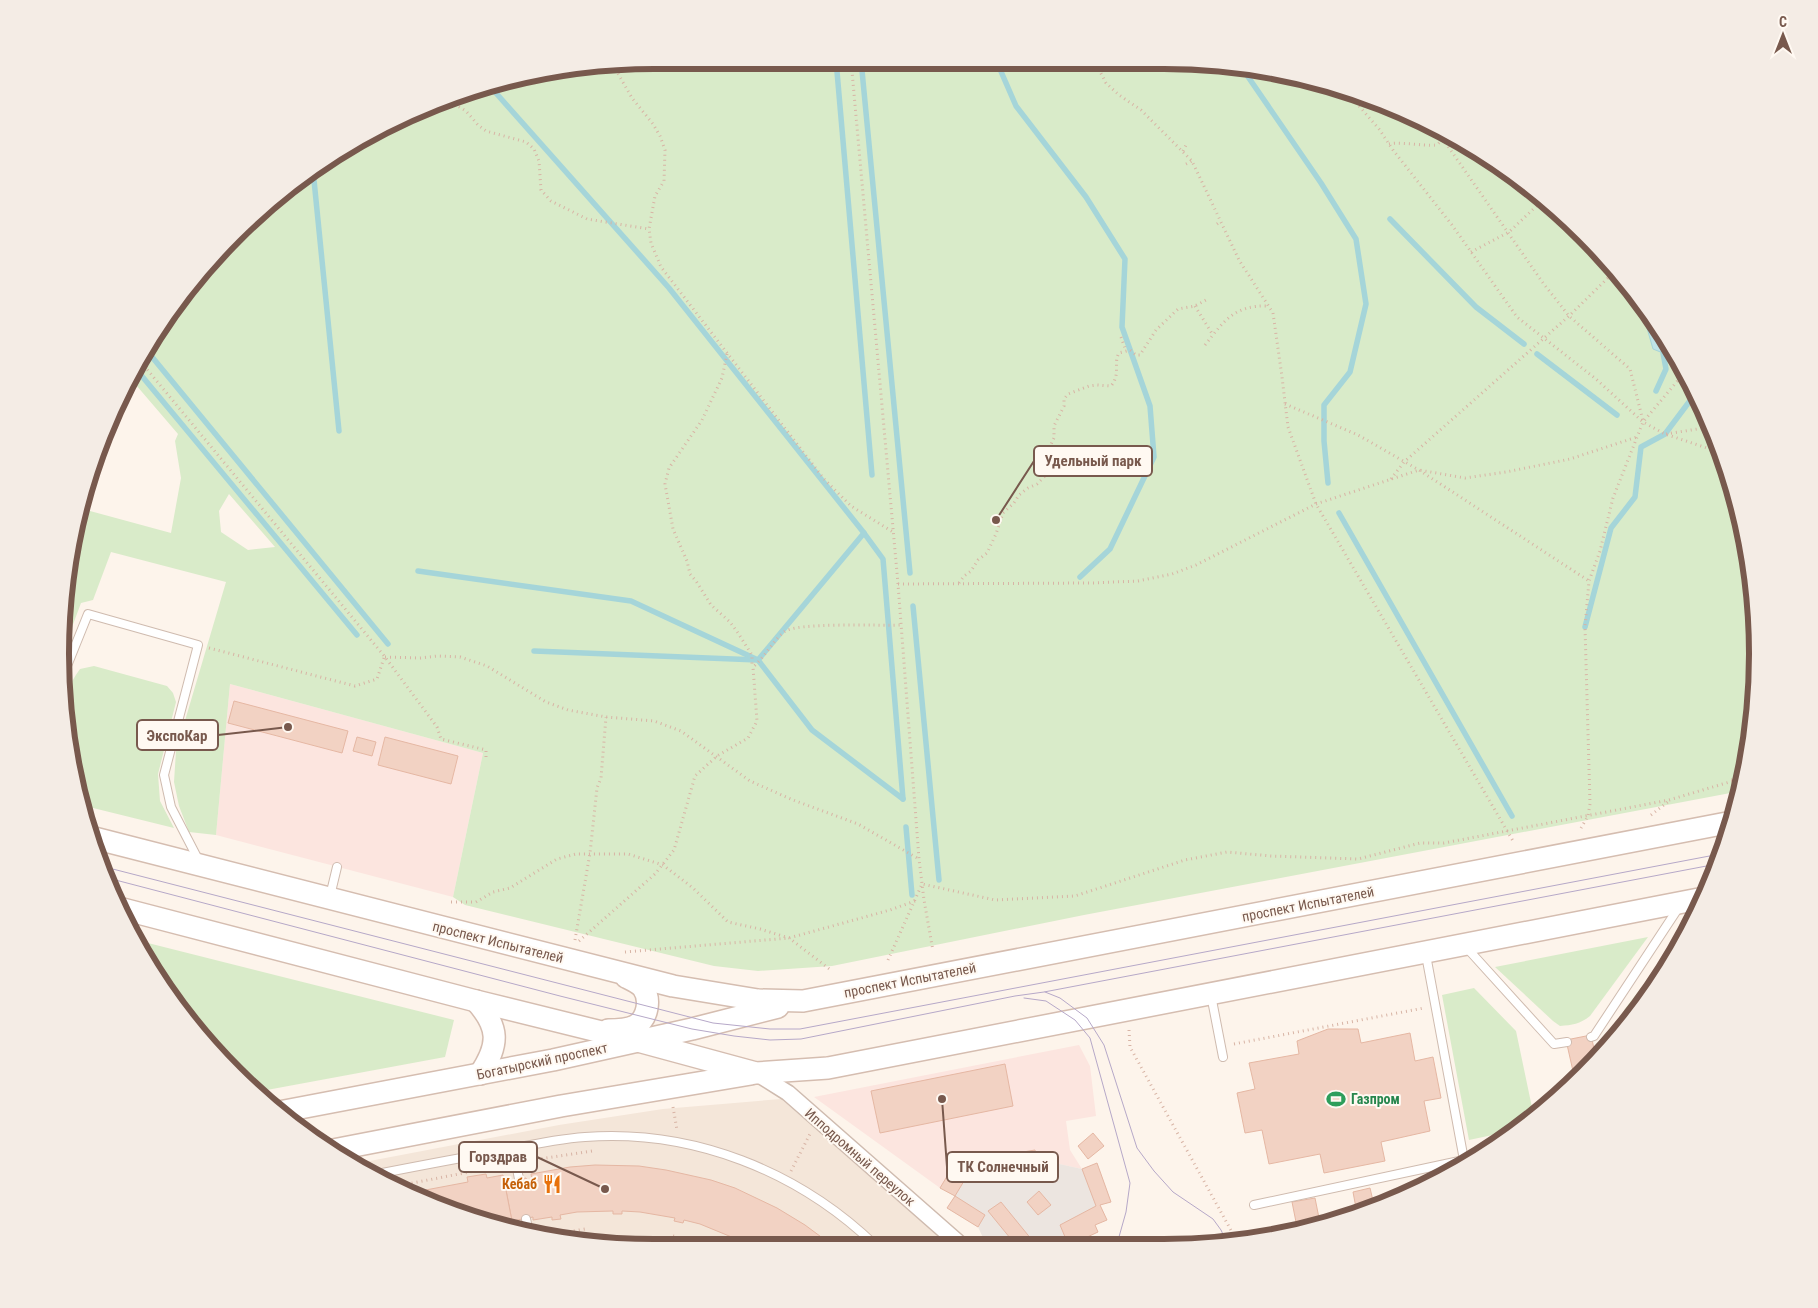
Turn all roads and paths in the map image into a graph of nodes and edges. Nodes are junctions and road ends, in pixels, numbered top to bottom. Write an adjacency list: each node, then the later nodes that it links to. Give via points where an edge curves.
1 (852, 69): 42 (path)
2 (1098, 69): 10 (path, via 1106,84 1141,110)
3 (616, 70): 16 (path, via 632,98 653,124 664,150 664,181 655,196)
4 (1354, 101): 8 (path)
5 (455, 104): 16 (path, via 486,131 526,142 534,149 539,161 541,190 551,201 587,219)
6 (1442, 139): 8 (path, via 1438,145 1432,146 1400,142)
7 (1446, 141): 17 (path)
8 (1389, 144): 18 (path)
9 (1186, 145): 10 (path)
10 (1183, 151): 11 (path)
11 (1192, 160): 12 (path); 14 (path)
12 (1186, 164)
13 (1538, 205): 17 (path)
14 (1221, 222): 15 (path); 22 (path, via 1239,260)
15 (1216, 224)
16 (649, 229): 29 (path, via 661,266)
17 (1509, 232): 18 (path); 23 (path)
18 (1471, 252): 26 (path, via 1517,317)
19 (1610, 276): 23 (path)
20 (1206, 300): 21 (path)
21 (1195, 306): 24 (path); 28 (path, via 1178,309 1156,330 1140,356)
22 (1268, 306): 24 (path, via 1238,311); 32 (path, via 1273,313)
23 (1569, 316): 26 (path); 33 (path, via 1630,369)
24 (1213, 335): 27 (path)
25 (1122, 337): 28 (path)
26 (1544, 338): 33 (path); 38 (path)
27 (1205, 345)
28 (1126, 351): 45 (path, via 1116,358 1117,371 1111,386 1078,389 1064,399 1054,426 1044,477 1003,513 987,552)
29 (727, 353): 42 (path, via 824,479 851,506); 50 (path, via 722,378 702,420 669,468 665,484 673,529 690,574 752,654)
30 (144, 366): 48 (path)
31 (1680, 378): 33 (path)
32 (1285, 404): 38 (path, via 1358,435); 41 (path, via 1288,427)
33 (1643, 422): 35 (path); 36 (path)
34 (1704, 428): 35 (path)
35 (1665, 434): 37 (path)
36 (1637, 437): 39 (path, via 1570,459 1506,472 1465,478); 43 (path, via 1613,498)
37 (1712, 450)
38 (1404, 462): 39 (path); 40 (path)
39 (1419, 470): 40 (path); 43 (path)
40 (1391, 479): 41 (path)
41 (1316, 504): 45 (path, via 1172,574 1092,583); 62 (path)
42 (892, 532): 44 (path)
43 (1589, 581): 59 (path, via 1585,627)
44 (898, 584): 45 (path); 46 (path)
45 (958, 584)
46 (900, 625): 50 (path, via 822,625 789,629); 66 (path)
47 (198, 645): 48 (path, via 355,686 377,679); 49 (lane, via 88,614); 68 (lane, via 164,775 171,806)
48 (384, 657): 51 (path, via 460,657 487,666 546,702); 53 (path, via 437,727 441,739 486,750)
49 (69, 661)
50 (752, 667): 52 (path, via 757,721 748,738)
51 (606, 717): 52 (path, via 663,724 681,731); 65 (path)
52 (717, 756): 66 (path, via 750,781 858,824); 67 (path, via 695,776 674,850)
53 (486, 758)
54 (1736, 777): 56 (path)
55 (1735, 780): 56 (path)
56 (1732, 781): 57 (path)
57 (1669, 800): 58 (path); 59 (path)
58 (1651, 815)
59 (1588, 816): 61 (path); 62 (path)
60 (1723, 824): 88 (main road, проспект Испытателей)
61 (1581, 828)
62 (1507, 831): 64 (path); 70 (path, via 1444,843 1420,843 1358,860 1227,852 1185,860 1074,896 995,900)
63 (99, 839): 68 (main road, проспект Испытателей)
64 (1513, 841)
65 (590, 853): 67 (path, via 628,854); 74 (path, via 556,859 510,888 493,892 476,902); 78 (path)
66 (919, 859): 70 (path)
67 (663, 865): 77 (path, via 728,922); 79 (path)
68 (203, 867): 71 (main road, проспект Испытателей)
69 (337, 867): 71 (lane)
70 (922, 884): 72 (path); 82 (path)
71 (329, 900): 84 (main road, проспект Испытателей)
72 (916, 900): 77 (path); 83 (path)
73 (1695, 900): 75 (main road)
74 (451, 902)
75 (1683, 902): 80 (main road); 92 (lane)
76 (128, 910): 87 (main road)
77 (790, 938): 84 (path); 85 (path)
78 (574, 940)
79 (579, 941)
80 (1463, 944): 81 (main road); 94 (lane, via 1554,1044)
81 (1426, 951): 86 (main road); 89 (lane)
82 (933, 952)
83 (888, 960)
84 (621, 962): 88 (main road, проспект Испытателей, via 673,986 758,1000); 90 (main road, via 647,996 643,1020 622,1030)
85 (832, 971)
86 (1211, 993): 95 (lane); 97 (main road, via 828,1068)
87 (476, 1000): 90 (main road); 98 (main road, via 488,1014 495,1038 493,1050)
88 (803, 1000): 93 (main road, Богатырский проспект)
89 (1434, 1006): 95 (path); 106 (lane)
90 (598, 1030): 93 (main road)
91 (1128, 1030): 117 (path, via 1130,1047)
92 (1591, 1037)
93 (638, 1041): 97 (main road); 98 (main road, Богатырский проспект)
94 (1566, 1042)
95 (1221, 1047): 96 (lane)
96 (1223, 1058)
97 (756, 1073): 104 (main road, via 561,1106); 119 (street, Ипподромный переулок, via 788,1093)
98 (480, 1074): 100 (main road, Богатырский проспект)
99 (673, 1106): 102 (path, via 677,1132)
100 (288, 1110)
101 (812, 1130): 108 (path)
102 (675, 1142): 103 (lane, via 626,1136 586,1137); 118 (lane, via 743,1160 779,1176 834,1210)
103 (513, 1148): 109 (lane); 112 (lane)
104 (346, 1150)
105 (600, 1150): 110 (path, via 533,1160 528,1166)
106 (1463, 1157)
107 (1456, 1162): 114 (lane)
108 (790, 1171)
109 (383, 1173)
110 (528, 1173)
111 (507, 1177): 113 (path, via 503,1169 495,1167)
112 (519, 1179)
113 (406, 1184)
114 (1254, 1204)
115 (526, 1219): 116 (lane)
116 (527, 1225)
117 (1233, 1235)
118 (868, 1239)
119 (954, 1239)

